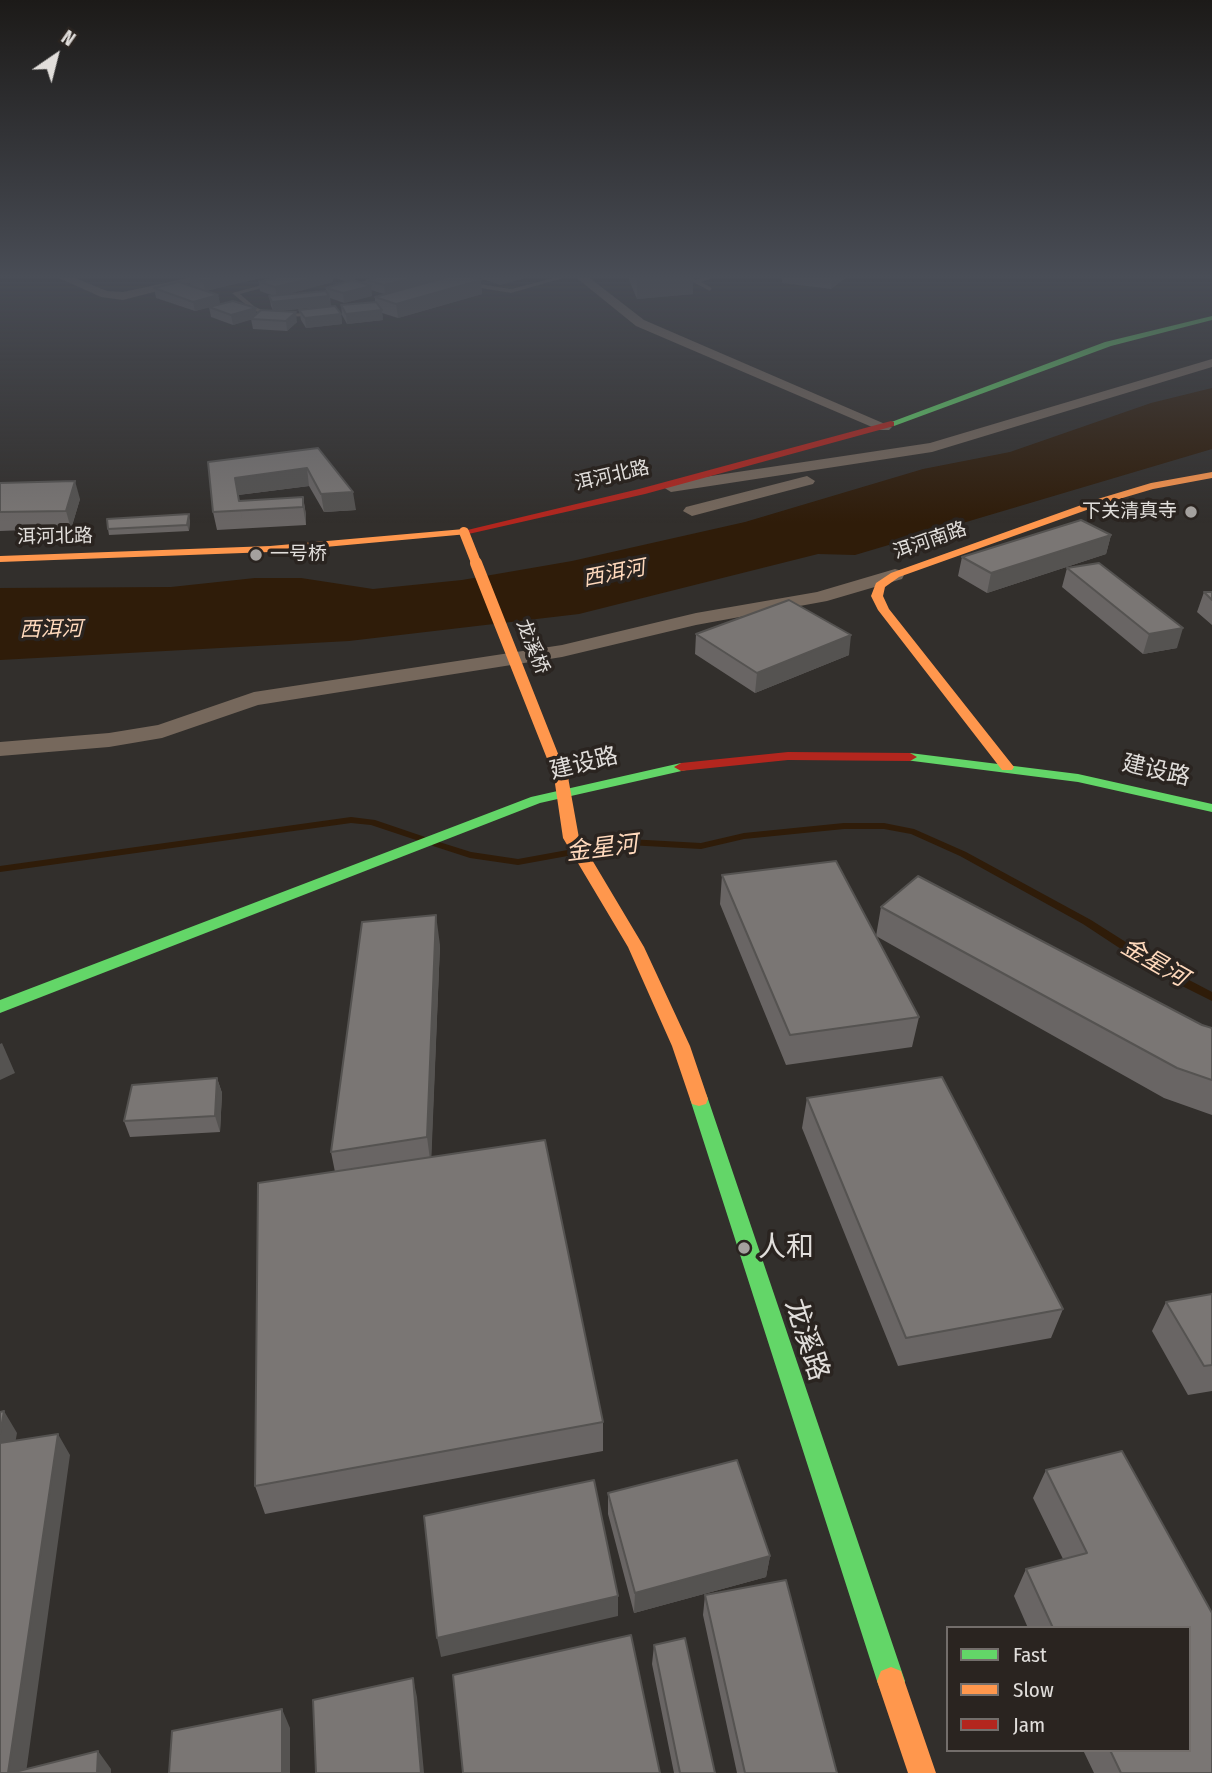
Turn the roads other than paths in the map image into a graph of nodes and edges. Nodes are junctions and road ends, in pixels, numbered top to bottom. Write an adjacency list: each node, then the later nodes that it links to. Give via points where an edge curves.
1 (722, 358): 4 (street)
2 (1071, 358): 4 (main road, 洱河北路)
3 (1212, 363): 5 (street, via 979,434)
4 (884, 427): 7 (main road, 洱河北路)
5 (891, 454): 7 (street); 8 (street, via 870,468)
6 (1212, 475): 11 (main road, 洱河南路, via 1123,494)
7 (641, 492): 9 (main road, 洱河北路)
8 (692, 511)
9 (464, 532): 10 (main road, 洱河北路, via 270,549); 15 (main road, 龙溪桥, bridge)
10 (0, 559)
11 (895, 575): 12 (street, via 820,597 696,619 562,651 254,699 162,731); 13 (main road, 洱河南路, via 879,588 879,603)
12 (0, 749)
13 (996, 752): 14 (main road, 洱河南路); 15 (main road, 建设路, via 879,743 774,744 681,754); 16 (main road, 建设路)
14 (1007, 766): 15 (main road, 建设路, via 916,757 788,756); 17 (main road, 建设路)
15 (562, 784): 18 (main road, 建设路); 19 (main road, 建设路, via 433,841); 20 (main road, 龙溪路, via 571,838 636,947 681,1046)
16 (1212, 795)
17 (1212, 808)
18 (394, 837)
19 (0, 1007)
20 (922, 1773)

